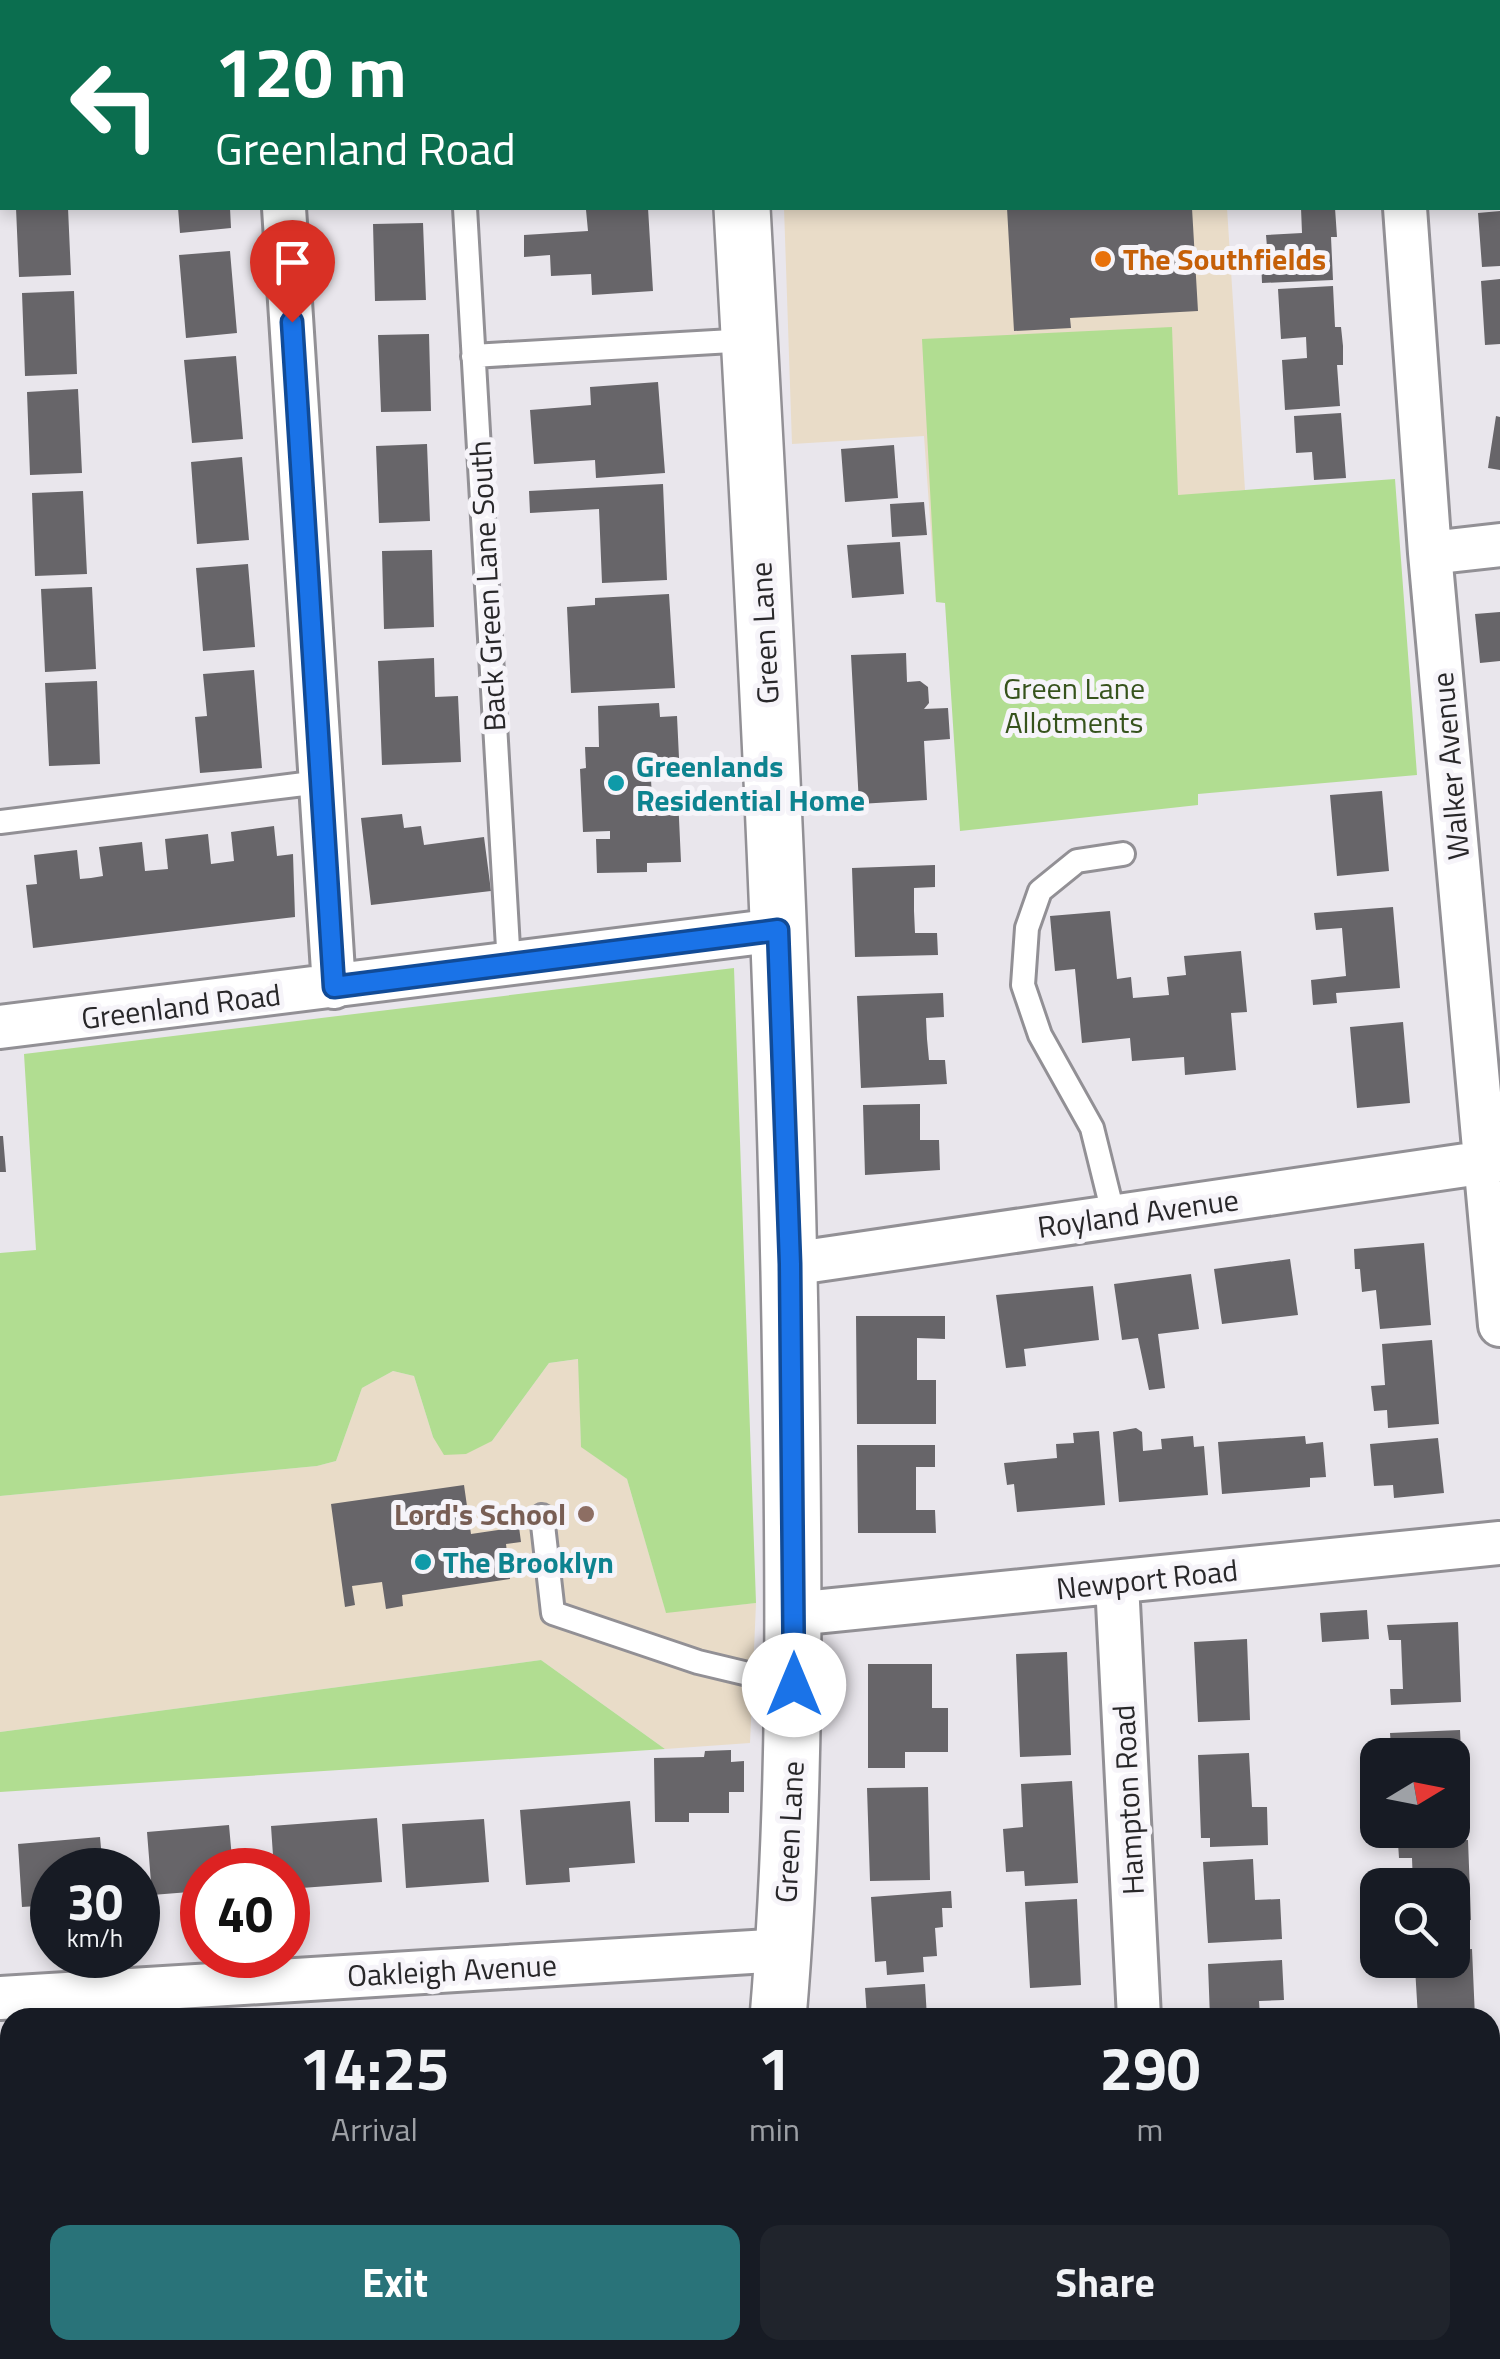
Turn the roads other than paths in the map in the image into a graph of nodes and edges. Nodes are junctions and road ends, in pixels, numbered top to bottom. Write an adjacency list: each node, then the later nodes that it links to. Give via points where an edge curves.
1 (284, 210): 9 (street)
2 (465, 210): 6 (lane, Back Green Lane South)
3 (742, 210): 5 (street, Green Lane)
4 (1404, 210): 8 (street, Walker Avenue)
5 (749, 340): 6 (lane); 12 (street, Green Lane)
6 (473, 356): 13 (lane, Back Green Lane South)
7 (1500, 545): 8 (street)
8 (1430, 553): 16 (street, Walker Avenue)
9 (320, 782): 10 (lane); 14 (street)
10 (0, 822)
11 (1123, 854): 17 (lane, via 1077,860 1040,890 1026,928 1023,985 1040,1035 1092,1128)
12 (778, 930): 13 (street, Greenland Road); 18 (street, Green Lane)
13 (508, 966): 14 (street, Greenland Road)
14 (334, 987): 15 (street, Greenland Road)
15 (0, 1027)
16 (1493, 1162): 17 (street, Royland Avenue); 19 (street, Walker Avenue)
17 (1114, 1217): 18 (street, Royland Avenue)
18 (790, 1264): 23 (street, Green Lane)
19 (1500, 1325)
20 (542, 1516): 24 (lane, via 553,1613 698,1662)
21 (1500, 1543): 22 (street, Newport Road)
22 (1117, 1583): 23 (street, Newport Road); 28 (street, Hampton Road)
23 (794, 1614): 24 (street, Green Lane)
24 (794, 1685): 25 (street, Green Lane)
25 (784, 1950): 26 (street, Oakleigh Avenue); 27 (street, Green Lane)
26 (0, 1998)
27 (779, 2008)
28 (1138, 2008)

